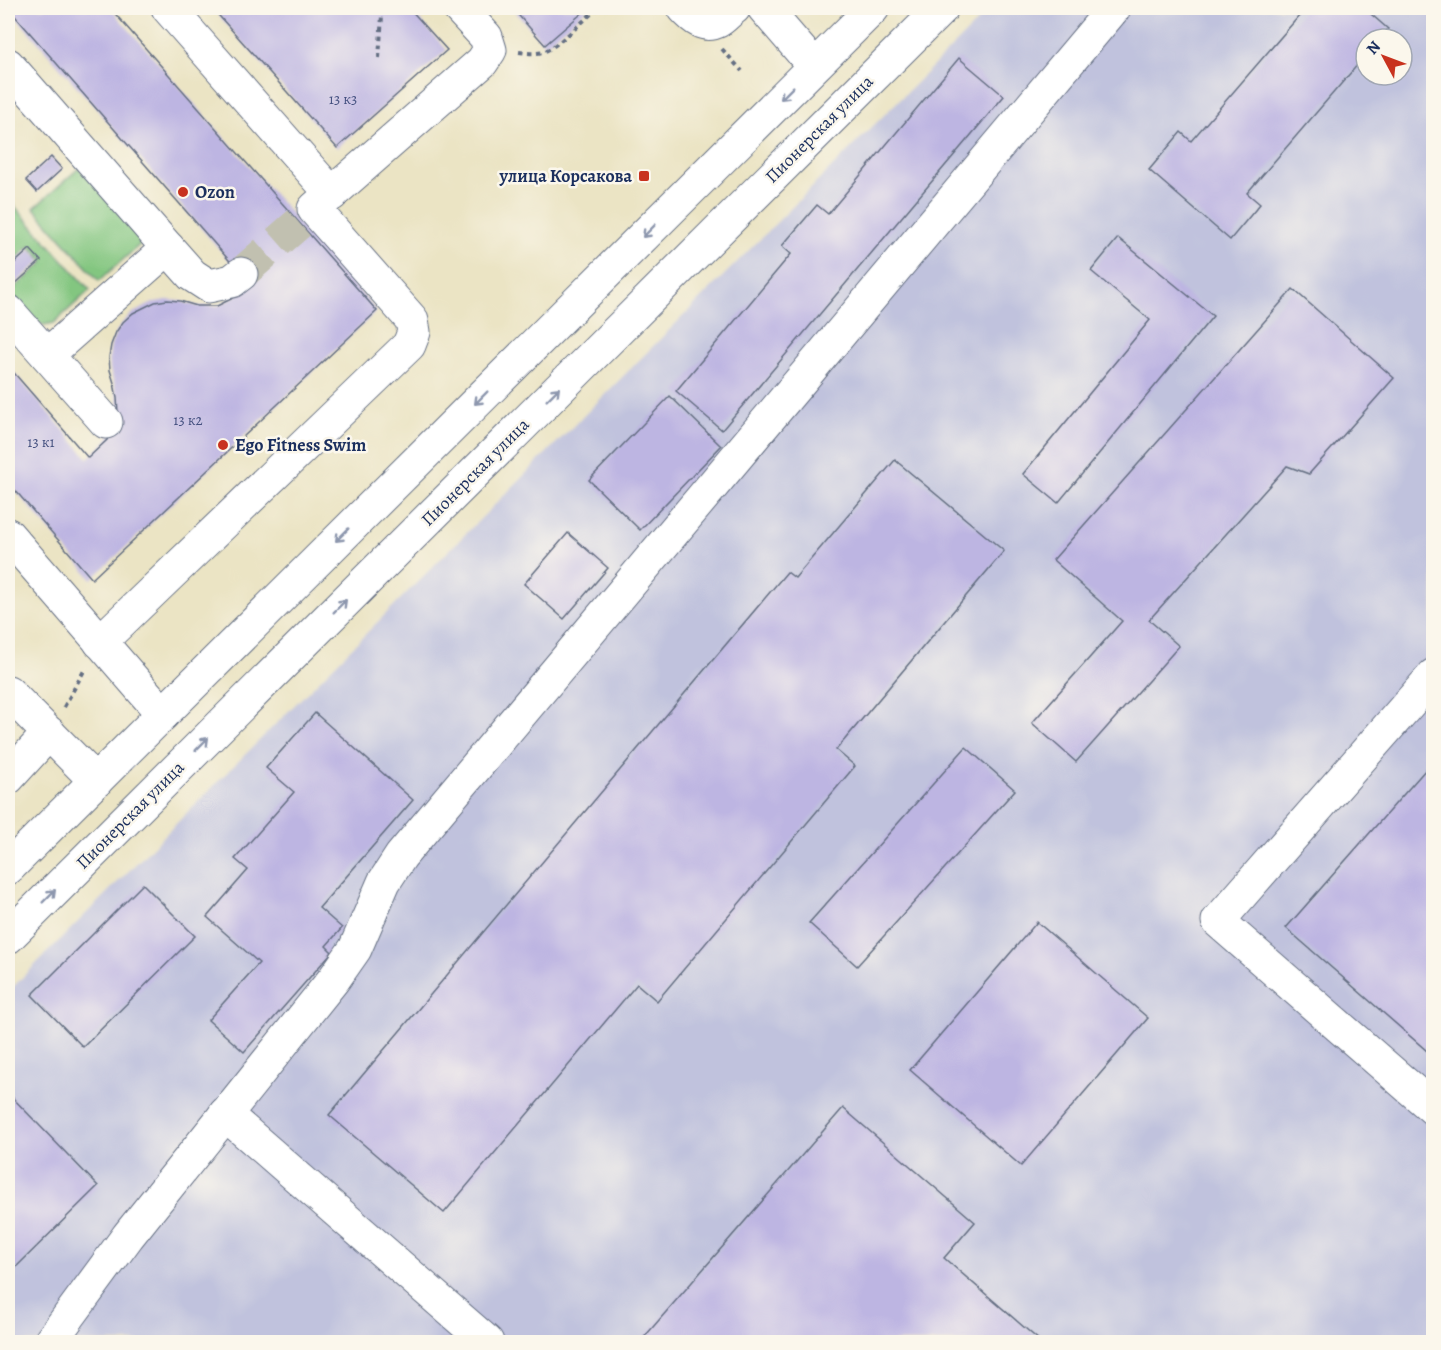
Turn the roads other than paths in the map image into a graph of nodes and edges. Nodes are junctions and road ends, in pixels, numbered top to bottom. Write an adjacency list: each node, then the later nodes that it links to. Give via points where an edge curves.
1 (168, 8): 11 (main road)
2 (459, 8): 11 (main road, via 486,37 490,50 482,62)
3 (684, 8): 4 (main road, via 705,24 718,21)
4 (734, 8)
5 (764, 8): 10 (main road)
6 (873, 8): 10 (main road)
7 (942, 8): 26 (main road, Пионерская улица, one-way to 7)
8 (1114, 8): 28 (main road, via 401,856 384,882 355,950)
9 (8, 65): 12 (main road)
10 (814, 66): 21 (main road, one-way to 21)
11 (315, 209): 18 (main road, via 412,320 414,332 409,345)
12 (168, 248): 13 (main road, via 192,275 209,286 232,281); 15 (main road)
13 (241, 274)
14 (8, 310): 15 (main road)
15 (47, 355): 16 (main road)
16 (105, 423)
17 (8, 535): 18 (main road)
18 (100, 642): 21 (main road)
19 (1434, 675): 27 (main road, via 1218,921)
20 (8, 692): 22 (main road)
21 (163, 714): 24 (main road)
22 (49, 733): 23 (main road); 24 (main road)
23 (8, 778)
24 (96, 781): 25 (main road)
25 (8, 868)
26 (8, 937)
27 (1434, 1109)
28 (225, 1114): 29 (main road); 30 (main road)
29 (50, 1342)
30 (488, 1342)

